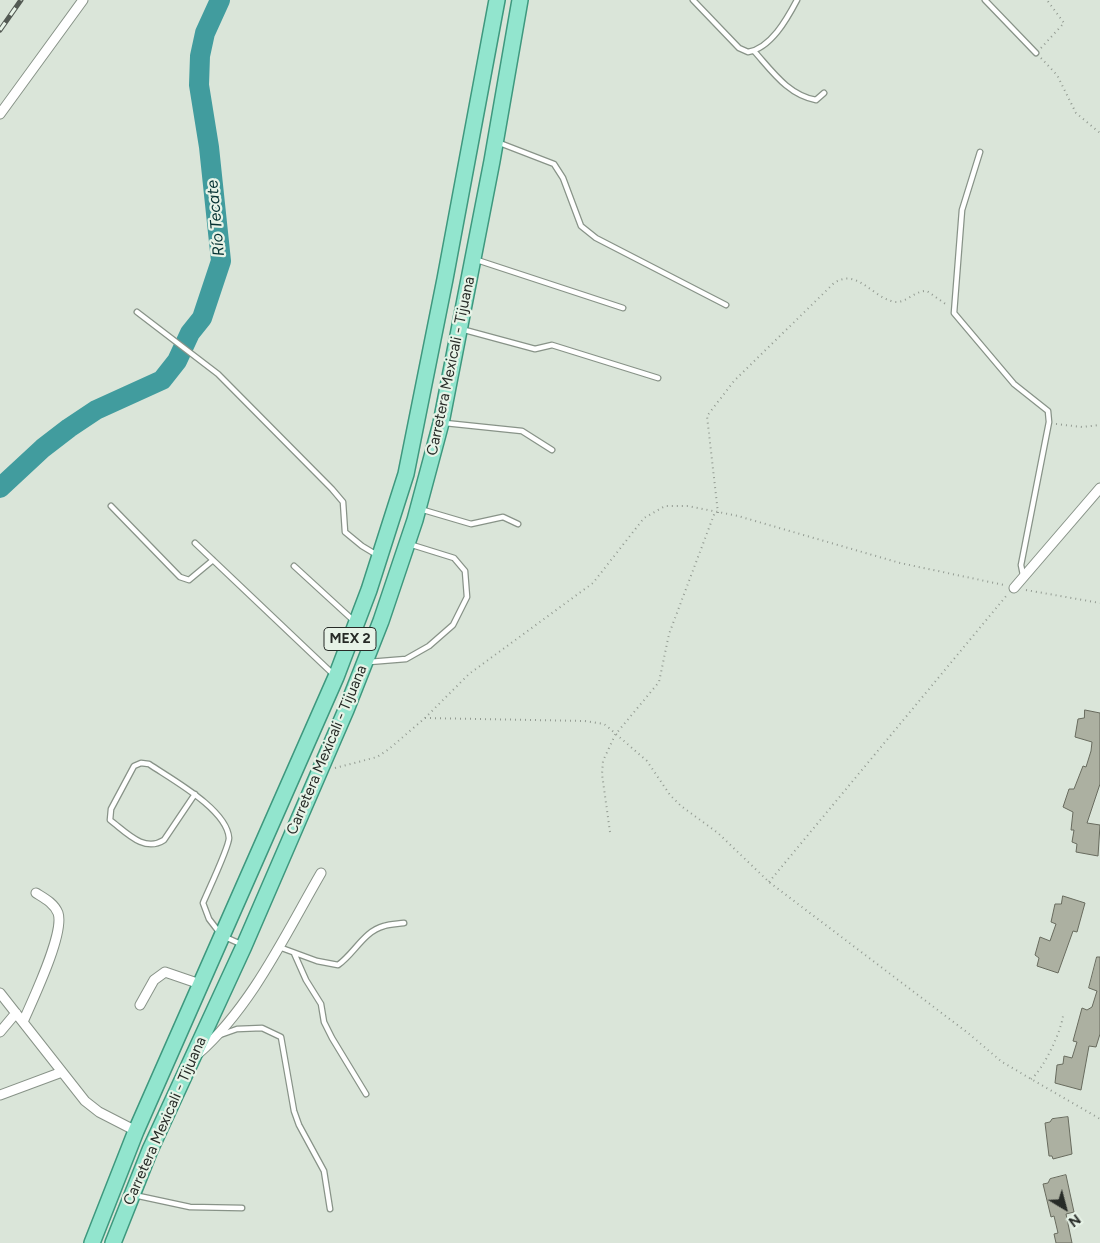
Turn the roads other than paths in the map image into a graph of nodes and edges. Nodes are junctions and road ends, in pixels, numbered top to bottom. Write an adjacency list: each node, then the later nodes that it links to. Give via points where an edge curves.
1 (83, 0): 10 (street)
2 (497, 0): 13 (main road, Carretera Mexicali - Tijuana / MEX 2)
3 (520, 0): 11 (main road, Carretera Mexicali - Tijuana / MEX 2)
4 (693, 0): 7 (lane, via 739,48)
5 (797, 0): 7 (lane, via 772,37)
6 (985, 0): 8 (lane)
7 (754, 51): 9 (lane, via 790,90 802,98 816,100)
8 (1036, 53)
9 (824, 94)
10 (0, 114)
11 (496, 142): 14 (main road, Carretera Mexicali - Tijuana / MEX 2); 16 (lane, via 554,164 563,178 581,226 596,238)
12 (980, 152): 32 (lane, via 962,210 954,313 1014,384 1048,411 1049,422 1021,565)
13 (468, 154): 14 (main road, via 483,148); 29 (main road, Carretera Mexicali - Tijuana / MEX 2, via 406,474)
14 (492, 161): 15 (main road, Carretera Mexicali - Tijuana / MEX 2)
15 (473, 259): 17 (lane); 19 (main road, Carretera Mexicali - Tijuana / MEX 2)
16 (726, 306)
17 (623, 308)
18 (137, 312): 29 (lane, via 218,374 342,502 345,532)
19 (460, 328): 20 (lane, via 535,349 552,345); 21 (main road, Carretera Mexicali - Tijuana / MEX 2)
20 (658, 378)
21 (441, 423): 22 (lane, via 522,431); 25 (main road, Carretera Mexicali - Tijuana / MEX 2)
22 (552, 450)
23 (1100, 488): 32 (street)
24 (111, 506): 30 (lane, via 180,577 189,580)
25 (419, 509): 26 (lane, via 471,524 503,517); 28 (main road, Carretera Mexicali - Tijuana / MEX 2)
26 (518, 524)
27 (195, 543): 30 (lane)
28 (407, 543): 35 (main road, Carretera Mexicali - Tijuana / MEX 2); 35 (lane, via 454,558 465,571 467,598 453,625 429,646 406,658)
29 (380, 556): 34 (main road, Carretera Mexicali - Tijuana / MEX 2)
30 (212, 560): 36 (lane)
31 (294, 566): 34 (lane)
32 (1023, 576): 33 (street)
33 (1014, 588)
34 (356, 623): 36 (main road, Carretera Mexicali - Tijuana / MEX 2)
35 (365, 662): 42 (main road, Carretera Mexicali - Tijuana / MEX 2)
36 (336, 677): 41 (main road, Carretera Mexicali - Tijuana / MEX 2)
37 (195, 794): 37 (lane, via 149,764 141,763 134,766 111,809 110,820 143,844 157,845 164,840); 41 (lane, via 224,825 229,839 203,903 209,919)
38 (321, 873): 43 (street)
39 (36, 893): 49 (street, via 49,901 58,914 59,928)
40 (404, 923): 44 (lane, via 382,926 364,938 338,965)
41 (221, 935): 42 (lane); 45 (main road, Carretera Mexicali - Tijuana / MEX 2)
42 (244, 946): 52 (main road, Carretera Mexicali - Tijuana / MEX 2)
43 (278, 947): 44 (lane); 51 (street)
44 (294, 953): 54 (lane, via 321,1004 324,1022 332,1038)
45 (200, 984): 47 (street, via 165,972 154,980); 56 (main road, Carretera Mexicali - Tijuana / MEX 2)
46 (0, 993): 48 (street)
47 (140, 1005)
48 (16, 1013): 49 (street); 50 (street)
49 (23, 1022): 53 (street)
50 (0, 1032)
51 (218, 1036): 52 (street); 59 (lane, via 237,1029 262,1028 281,1037 294,1111 324,1171)
52 (192, 1059): 57 (main road, Carretera Mexicali - Tijuana / MEX 2)
53 (62, 1072): 55 (street); 56 (street, via 99,1112)
54 (366, 1094)
55 (0, 1095)
56 (136, 1131): 60 (main road, Carretera Mexicali - Tijuana / MEX 2)
57 (132, 1195): 58 (lane, via 190,1207); 61 (main road, Carretera Mexicali - Tijuana / MEX 2)
58 (242, 1208)
59 (330, 1209)
60 (92, 1243)
61 (113, 1243)

